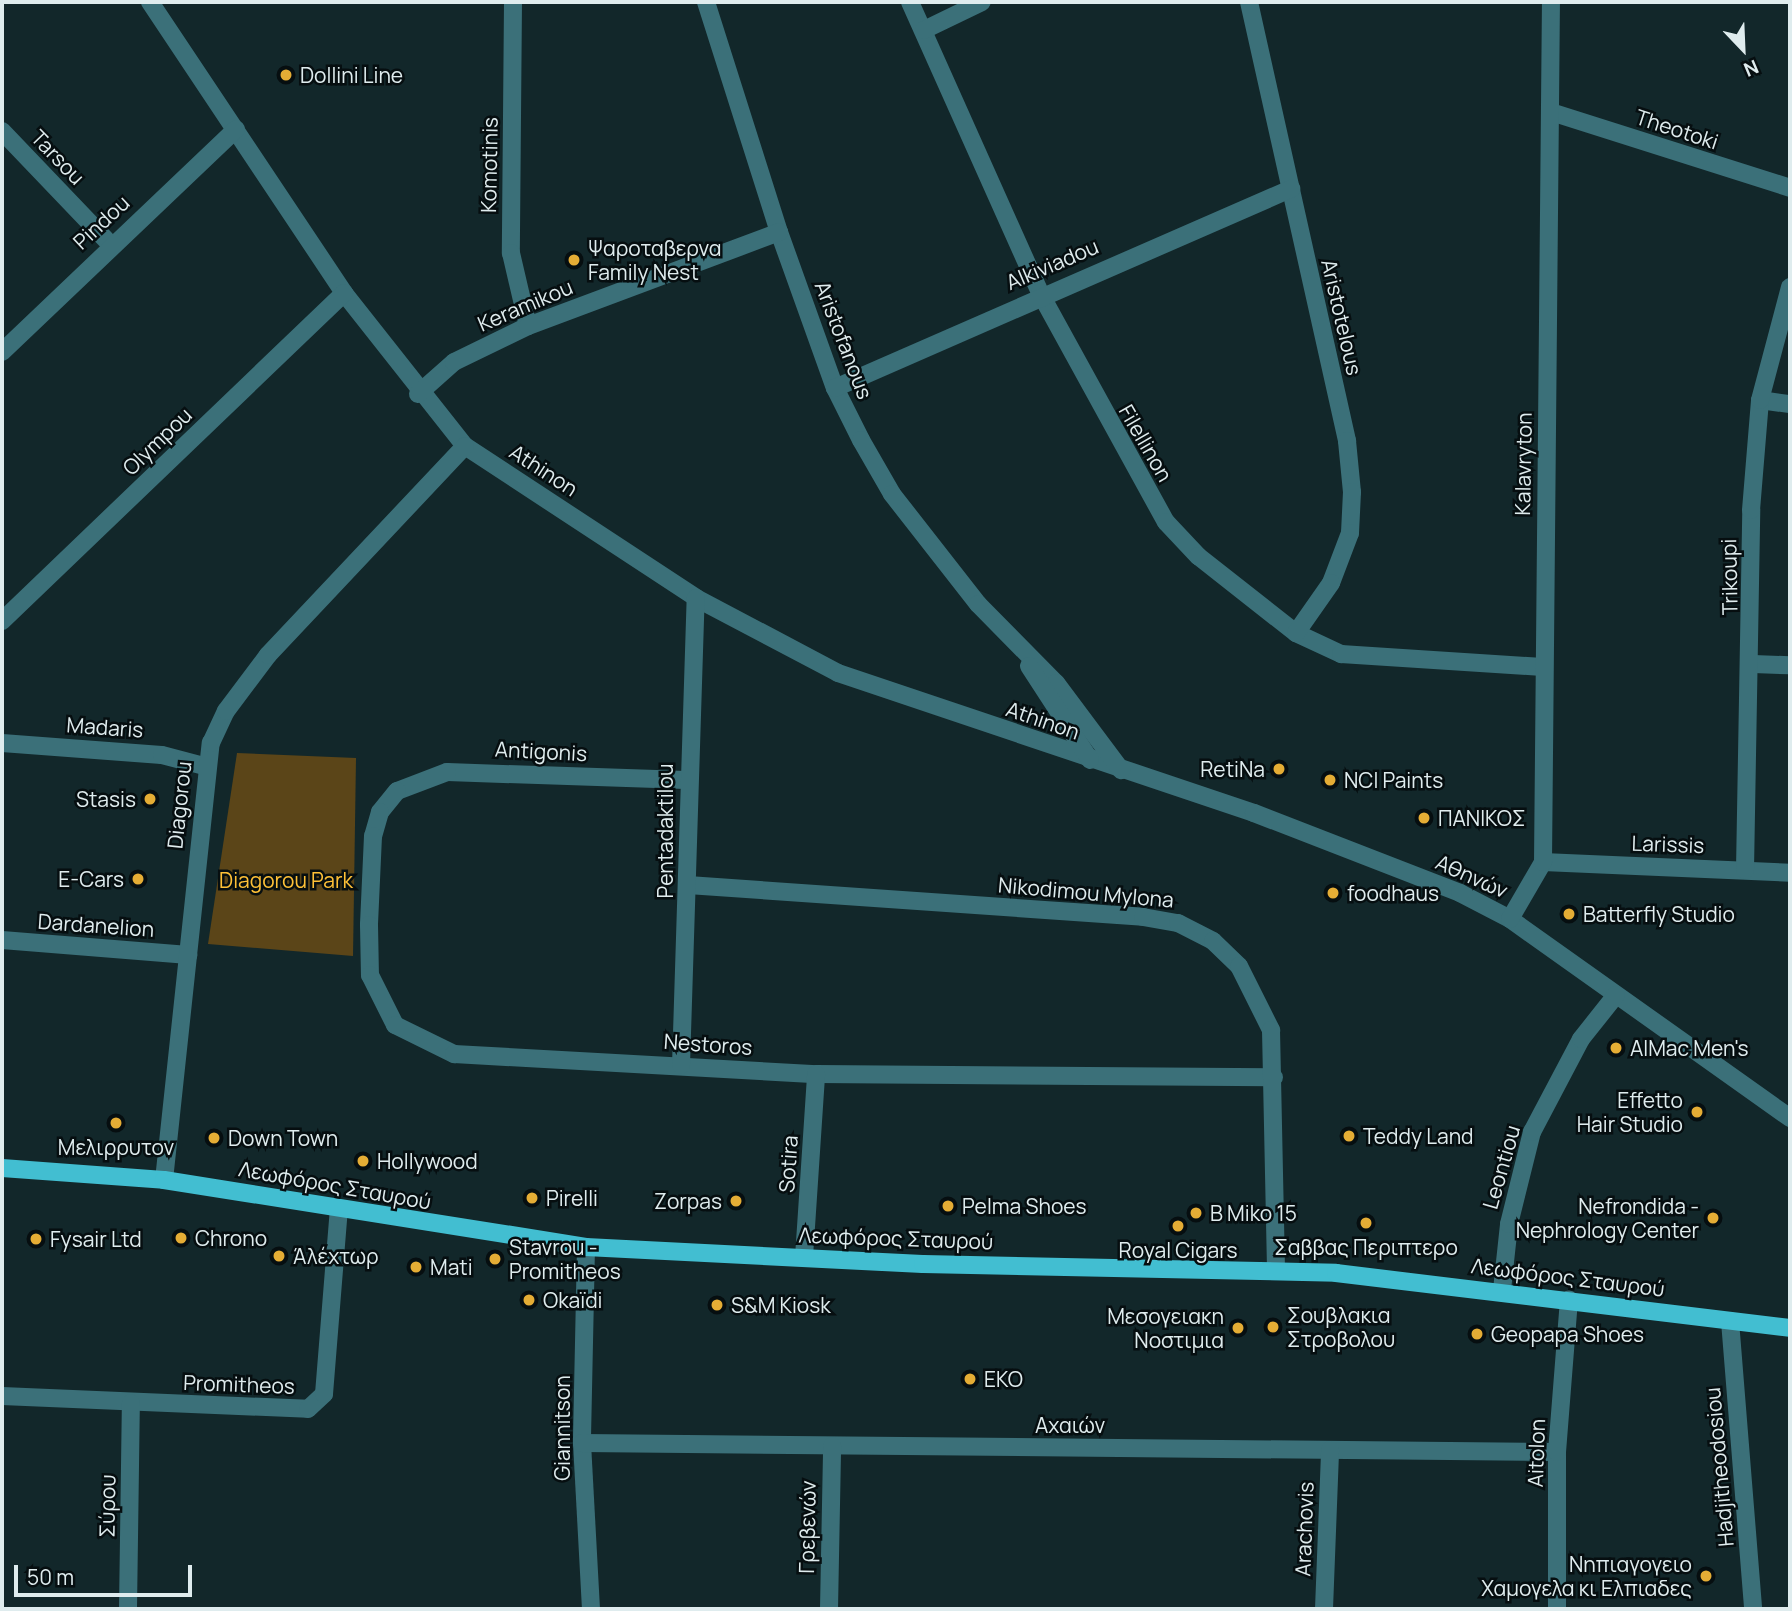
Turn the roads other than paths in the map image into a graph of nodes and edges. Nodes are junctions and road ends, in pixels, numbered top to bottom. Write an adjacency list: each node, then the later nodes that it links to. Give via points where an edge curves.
1 (149, 2): 10 (street, Athinon)
2 (513, 2): 19 (street, Komotinis, via 511,253)
3 (706, 2): 14 (street, Aristofanous)
4 (911, 2): 8 (street, Filellinon)
5 (982, 2): 8 (street)
6 (1249, 2): 13 (street, Aristotelous)
7 (1551, 2): 9 (street, Kalavryton)
8 (924, 30): 18 (street, Filellinon)
9 (1551, 112): 12 (street, Theotoki); 32 (street, Kalavryton)
10 (236, 129): 15 (street, Pindou); 17 (street, Athinon)
11 (2, 131): 15 (street, Tarsou)
12 (1790, 188)
13 (1291, 189): 18 (street, Alkiviadou); 28 (street, Aristotelous, via 1352,492 1350,533 1331,583)
14 (779, 232): 19 (street, Keramikou); 21 (street, Aristofanous)
15 (110, 244): 20 (street, Pindou)
16 (1790, 287): 23 (street, Trikoupi)
17 (344, 293): 22 (street, Athinon); 27 (street, Olympou)
18 (1040, 293): 21 (street, Alkiviadou); 28 (street, Filellinon, via 1166,522 1233,586)
19 (528, 326): 22 (street, Keramikou, via 454,362)
20 (2, 352)
21 (835, 388): 29 (street, Aristofanous, via 892,494)
22 (418, 394): 25 (street, Athinon)
23 (1760, 400): 24 (street); 30 (street, Trikoupi, via 1751,510)
24 (1790, 404)
25 (465, 446): 26 (street, Athinon); 35 (street, Diagorou, via 250,676 226,711)
26 (696, 598): 34 (street, Athinon, via 838,673); 37 (street, Pentadaktilou)
27 (2, 621)
28 (1296, 632): 32 (street, Filellinon, via 1341,654)
29 (1021, 653): 34 (street, Aristofanous); 36 (street, Aristofanous, via 1080,711)
30 (1753, 664): 31 (street); 40 (street, Trikoupi)
31 (1790, 665)
32 (1543, 667): 39 (street, Kalavryton)
33 (2, 743): 35 (street, Madaris, via 148,753)
34 (1090, 760): 36 (street, Αθηνών)
35 (204, 766): 45 (street, Diagorou)
36 (1121, 770): 43 (street, Αθηνών, via 1254,813)
37 (687, 780): 38 (street, Antigonis, via 447,772); 42 (street, Pentadaktilou)
38 (397, 791): 47 (street, Nestoros, via 380,811 373,836 369,925 370,975 394,1025 454,1054)
39 (1543, 862): 40 (street, Larissis); 43 (street)
40 (1745, 870): 41 (street, Larissis)
41 (1790, 873)
42 (688, 885): 47 (street, Pentadaktilou); 49 (street, Nikodimou Mylona, via 1178,923 1213,940 1240,965 1271,1030)
43 (1510, 919): 46 (street, Αθηνών)
44 (2, 940): 45 (street, Dardanelion)
45 (188, 955): 52 (street, Diagorou)
46 (1616, 996): 50 (street, Αθηνών); 57 (street, Leontiou, via 1581,1040 1532,1132 1509,1224)
47 (681, 1065): 48 (street, Nestoros)
48 (816, 1074): 49 (street, Nestoros); 55 (street, Sotira)
49 (1274, 1077): 56 (street, Nikodimou Mylona)
50 (1790, 1118)
51 (2, 1168): 52 (main road, Λεωφόρος Σταυρού)
52 (164, 1180): 53 (main road, Λεωφόρος Σταυρού)
53 (339, 1209): 54 (main road, Λεωφόρος Σταυρού); 62 (street, Promitheos, via 324,1394 316,1402 308,1409)
54 (586, 1247): 55 (main road, Λεωφόρος Σταυρού); 63 (street, Giannitson)
55 (804, 1257): 56 (main road, Λεωφόρος Σταυρού)
56 (1276, 1269): 57 (main road, Λεωφόρος Σταυρού)
57 (1502, 1290): 58 (main road, Λεωφόρος Σταυρού)
58 (1569, 1299): 59 (main road, Λεωφόρος Σταυρού); 66 (street, Aitolon)
59 (1730, 1321): 60 (main road, Λεωφόρος Σταυρού); 72 (street, Hadjitheodosiou)
60 (1790, 1328)
61 (2, 1396): 62 (street, Promitheos)
62 (131, 1403): 67 (street, Σύρου)
63 (582, 1443): 64 (street, Αχαιών); 68 (street, Giannitson)
64 (831, 1446): 65 (street, Αχαιών); 69 (street, Γρεβενών)
65 (1330, 1450): 66 (street, Αχαιών); 70 (street, Arachovis)
66 (1557, 1452): 71 (street, Aitolon)
67 (128, 1609)
68 (591, 1609)
69 (829, 1609)
70 (1324, 1609)
71 (1557, 1609)
72 (1753, 1609)

